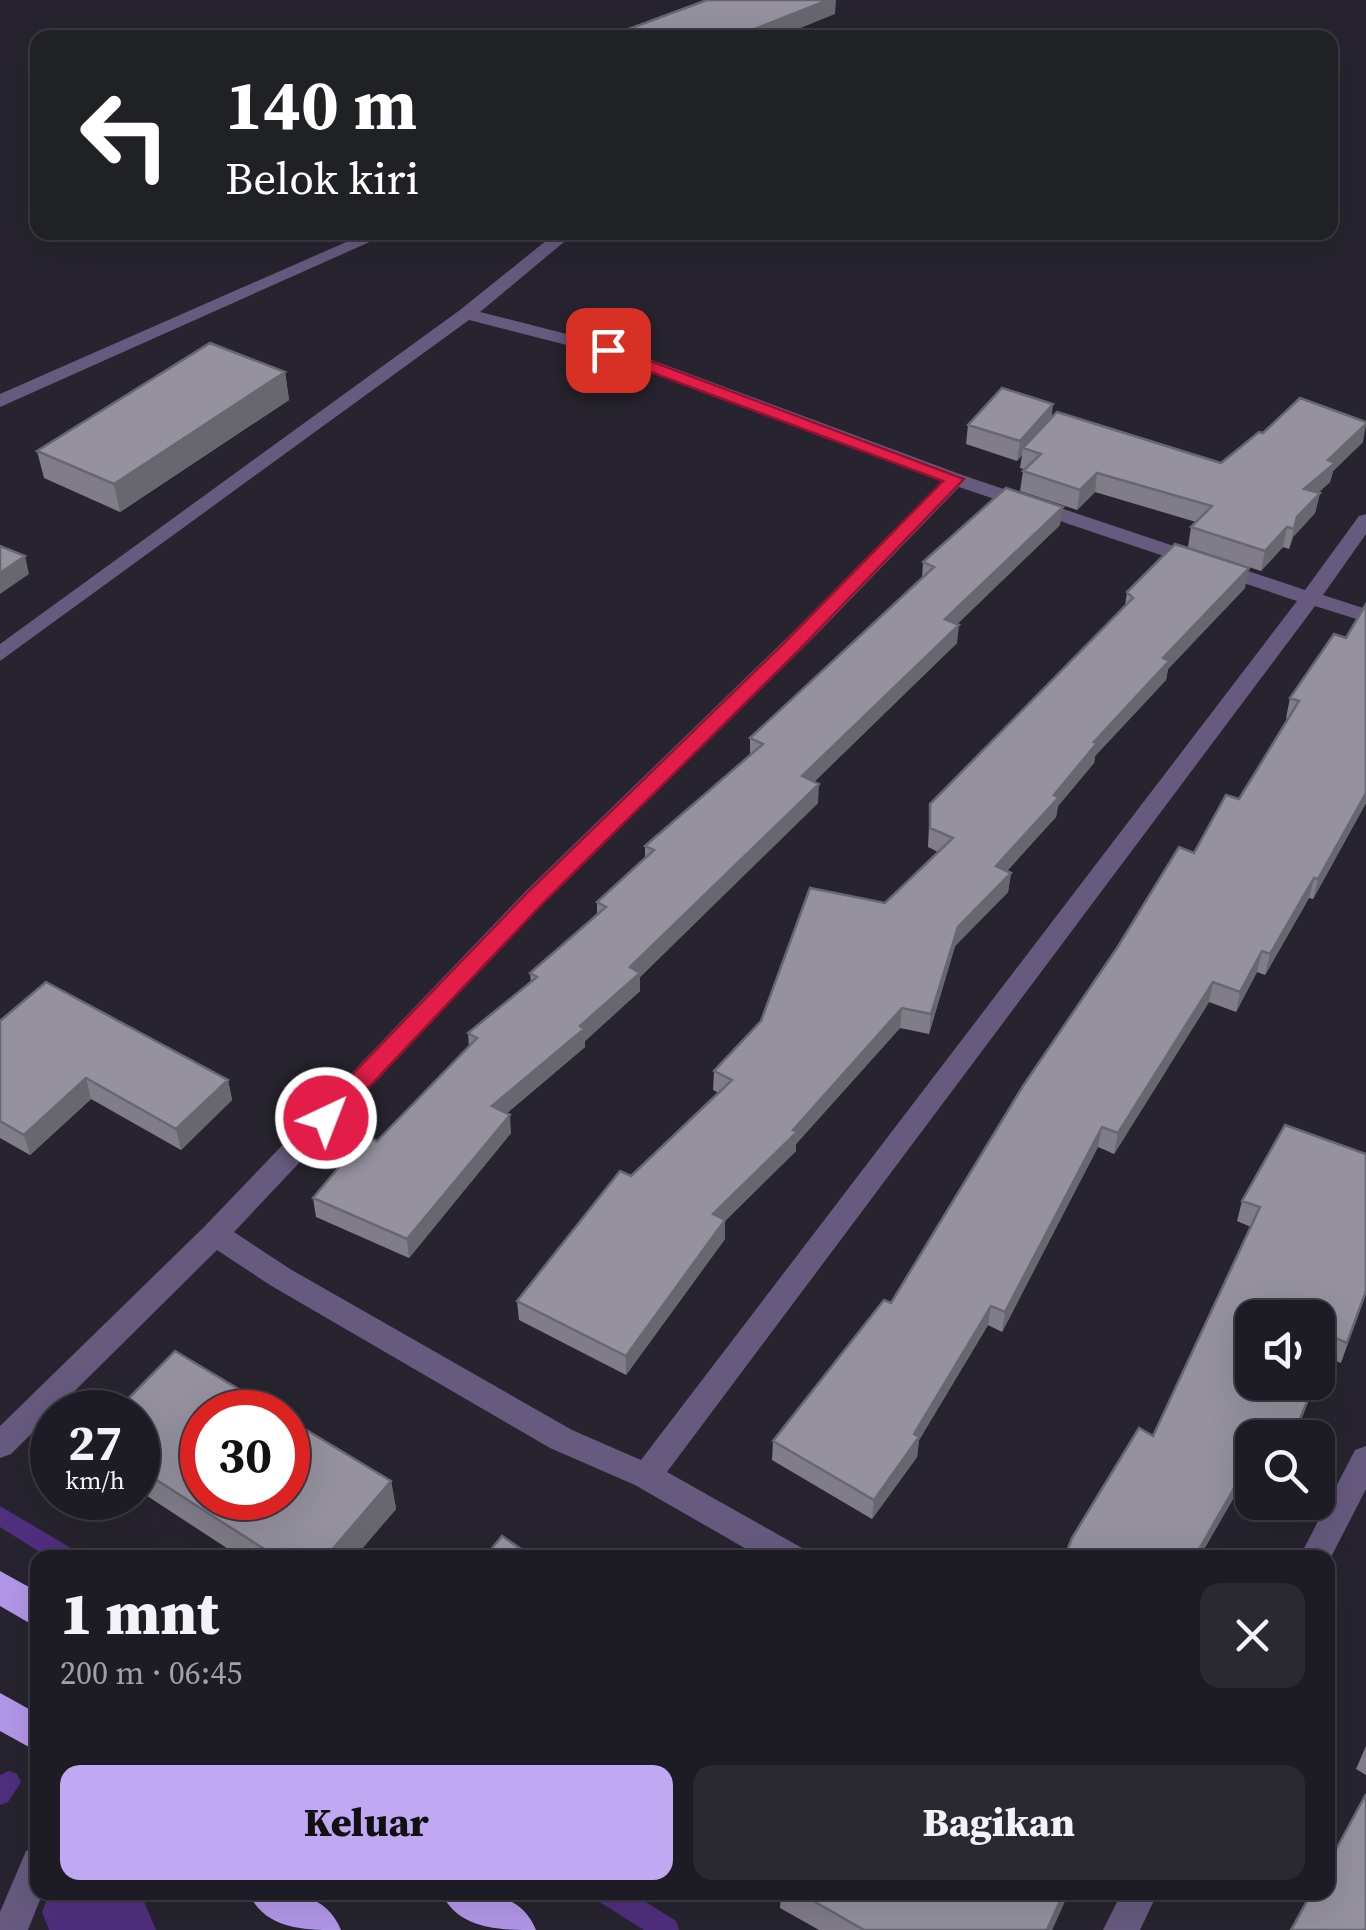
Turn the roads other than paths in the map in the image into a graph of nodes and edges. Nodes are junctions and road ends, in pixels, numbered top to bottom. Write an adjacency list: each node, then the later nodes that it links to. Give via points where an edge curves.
1 (366, 240): 4 (street)
2 (558, 240): 3 (street)
3 (466, 314): 5 (street, via 608,350); 9 (street)
4 (0, 401)
5 (955, 479): 7 (street); 10 (street, via 536,896)
6 (1366, 520): 7 (street)
7 (1310, 598): 8 (street); 13 (street)
8 (1366, 616)
9 (0, 654)
10 (215, 1234): 11 (street); 13 (street, via 561,1439)
11 (0, 1444)
12 (1366, 1460): 15 (street)
13 (646, 1476): 14 (street)
14 (777, 1550)
15 (1318, 1550)
16 (0, 1587): 17 (highway)
17 (30, 1607)
18 (0, 1710): 19 (highway)
19 (30, 1731)
20 (30, 1882): 24 (street)
21 (279, 1900): 25 (highway)
22 (472, 1900): 26 (highway)
23 (1137, 1900): 27 (street)
24 (10, 1930)
25 (322, 1930)
26 (517, 1930)
27 (1120, 1930)

